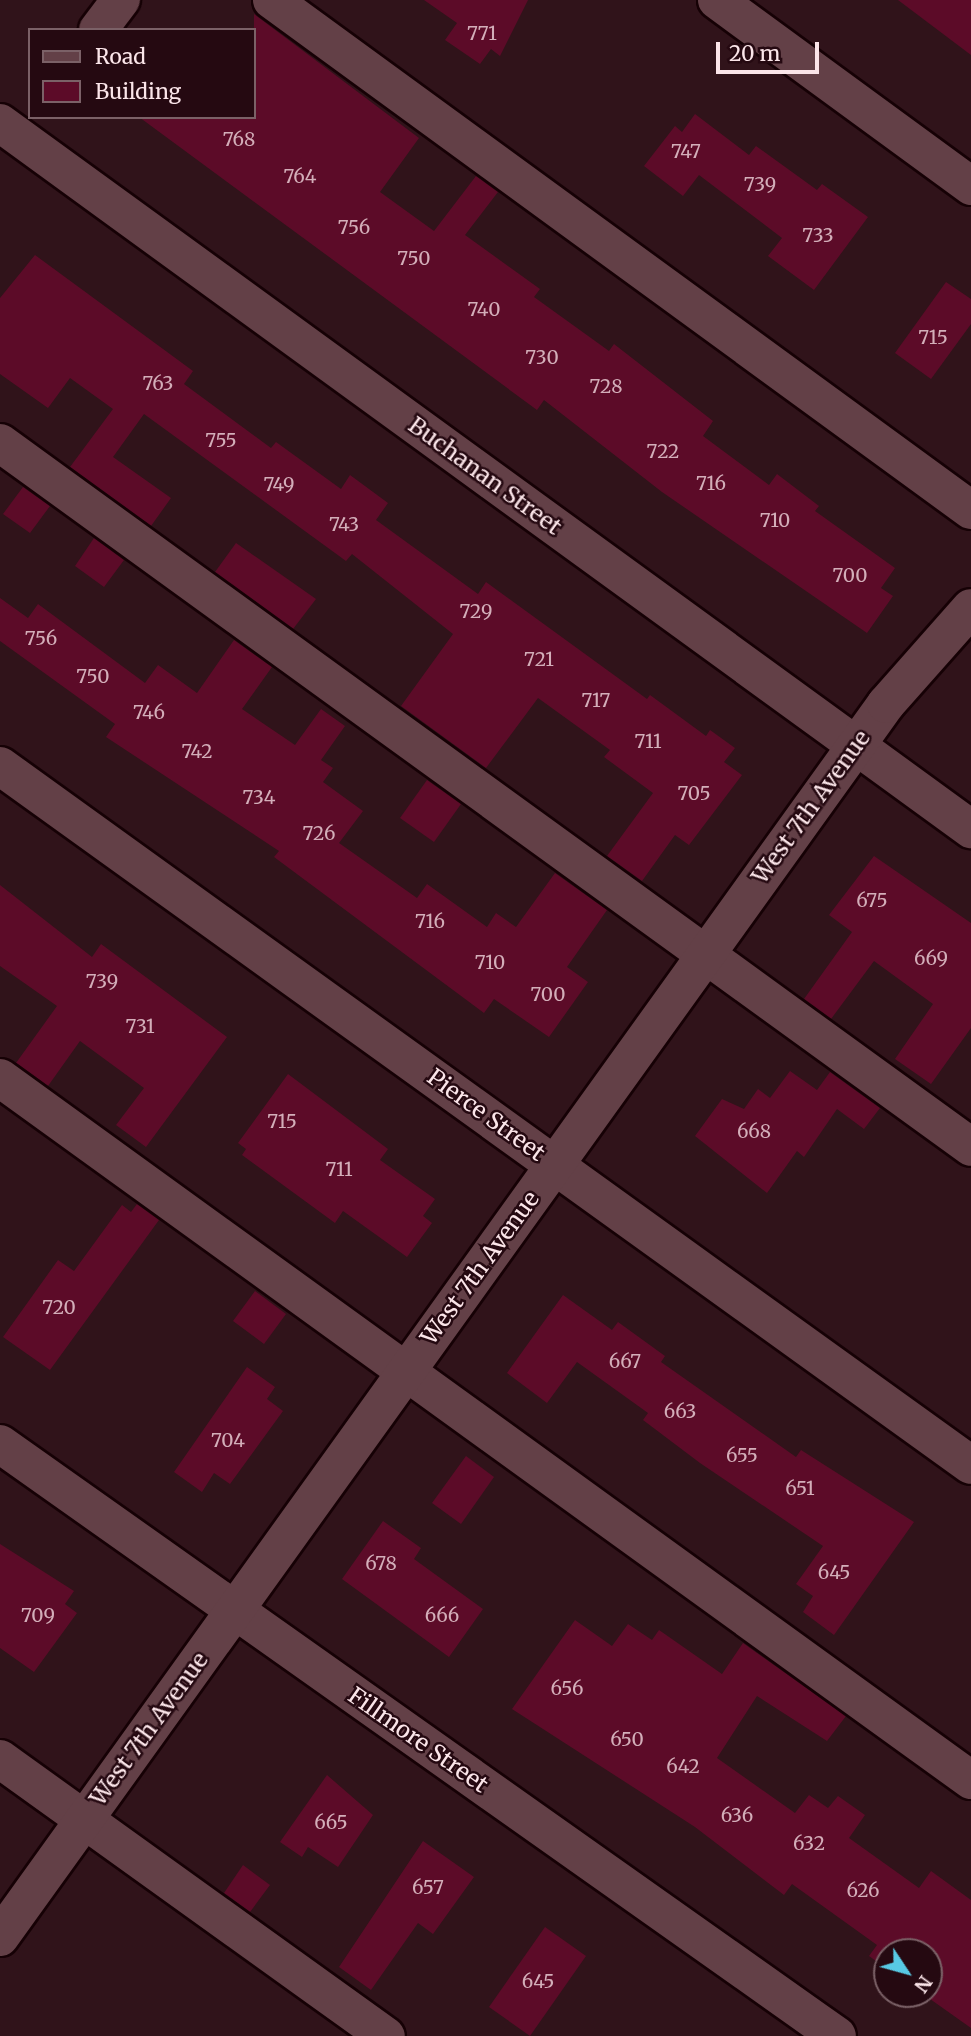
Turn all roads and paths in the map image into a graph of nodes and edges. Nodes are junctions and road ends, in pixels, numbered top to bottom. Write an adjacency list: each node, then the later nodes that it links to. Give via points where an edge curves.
1 (121, 0): 4 (street)
2 (272, 0): 8 (street)
3 (717, 0): 6 (street)
4 (100, 28)
5 (12, 133): 10 (street, Buchanan Street)
6 (971, 186)
7 (0, 443): 13 (street)
8 (971, 510)
9 (971, 608): 10 (street, West 7th Avenue, via 924,656)
10 (856, 746): 12 (street, Buchanan Street); 13 (street, West 7th Avenue)
11 (0, 766): 16 (street, Pierce Street)
12 (971, 829)
13 (704, 955): 15 (street); 16 (street, West 7th Avenue)
14 (0, 1078): 17 (street)
15 (971, 1147)
16 (555, 1164): 17 (street, West 7th Avenue); 19 (street, Pierce Street)
17 (405, 1369): 20 (street, West 7th Avenue); 22 (street)
18 (0, 1444): 20 (street, Fillmore Street)
19 (971, 1465)
20 (234, 1610): 23 (street, West 7th Avenue); 26 (street, Fillmore Street)
21 (0, 1759): 23 (street)
22 (971, 1780)
23 (84, 1819): 24 (street, West 7th Avenue); 25 (street)
24 (0, 1937)
25 (386, 2036)
26 (837, 2036)

